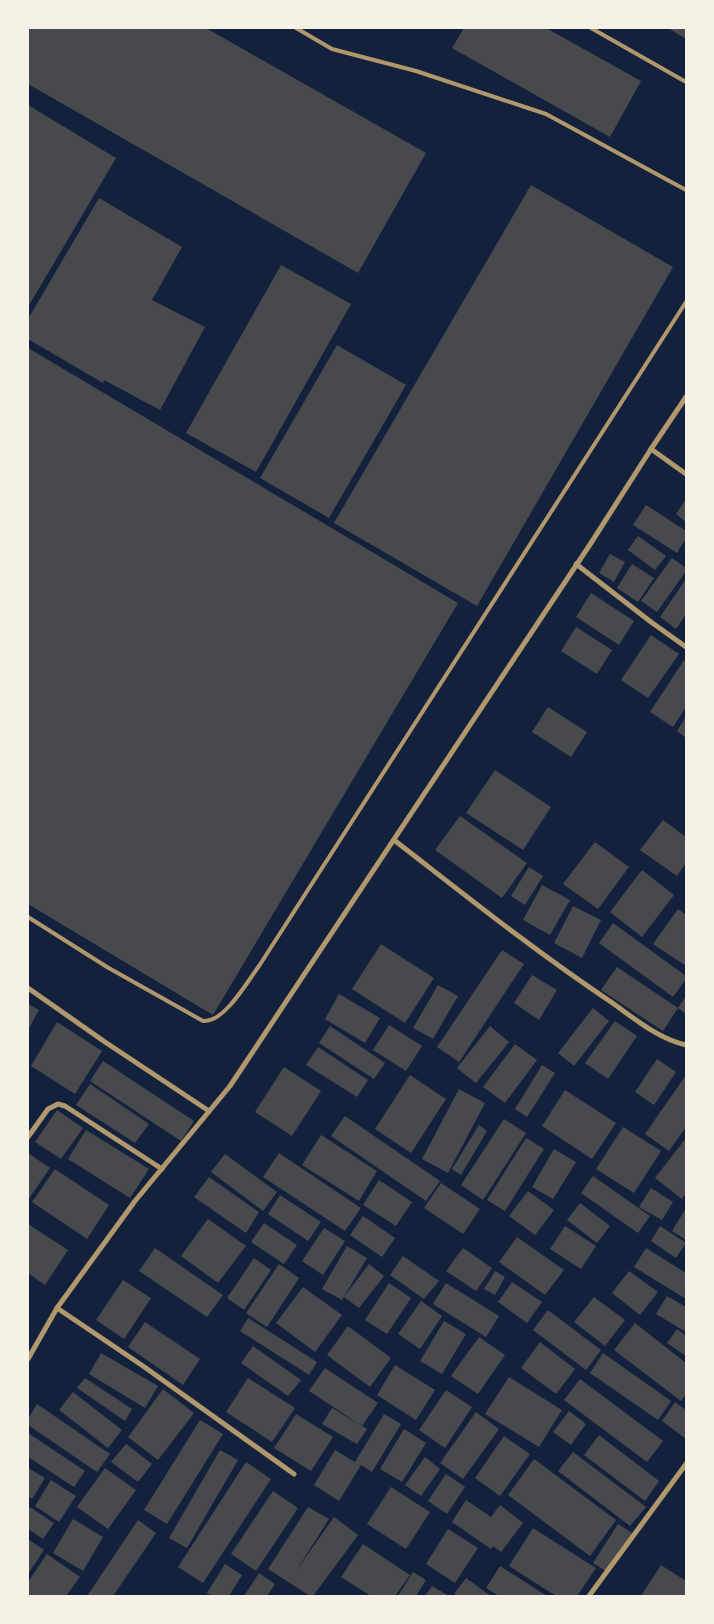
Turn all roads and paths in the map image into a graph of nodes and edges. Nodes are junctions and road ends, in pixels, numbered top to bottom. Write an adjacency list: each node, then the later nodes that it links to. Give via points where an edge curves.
1 (296, 28): 4 (lane, via 332,49 416,71 546,114)
2 (591, 28): 3 (lane)
3 (686, 82)
4 (686, 190)
5 (686, 302): 12 (lane, via 259,966 226,1010 213,1020 203,1022 107,967)
6 (686, 397): 7 (street)
7 (651, 449): 8 (street); 9 (street)
8 (686, 474)
9 (576, 564): 10 (street); 11 (street)
10 (686, 647)
11 (394, 840): 14 (street, via 567,973 657,1033); 15 (street)
12 (28, 916)
13 (28, 988): 15 (street)
14 (686, 1045)
15 (209, 1111): 17 (street)
16 (28, 1137): 17 (street, via 48,1109 58,1104)
17 (162, 1169): 18 (street)
18 (57, 1308): 19 (street); 21 (street)
19 (28, 1359)
20 (686, 1464): 22 (street)
21 (294, 1474)
22 (589, 1596)

